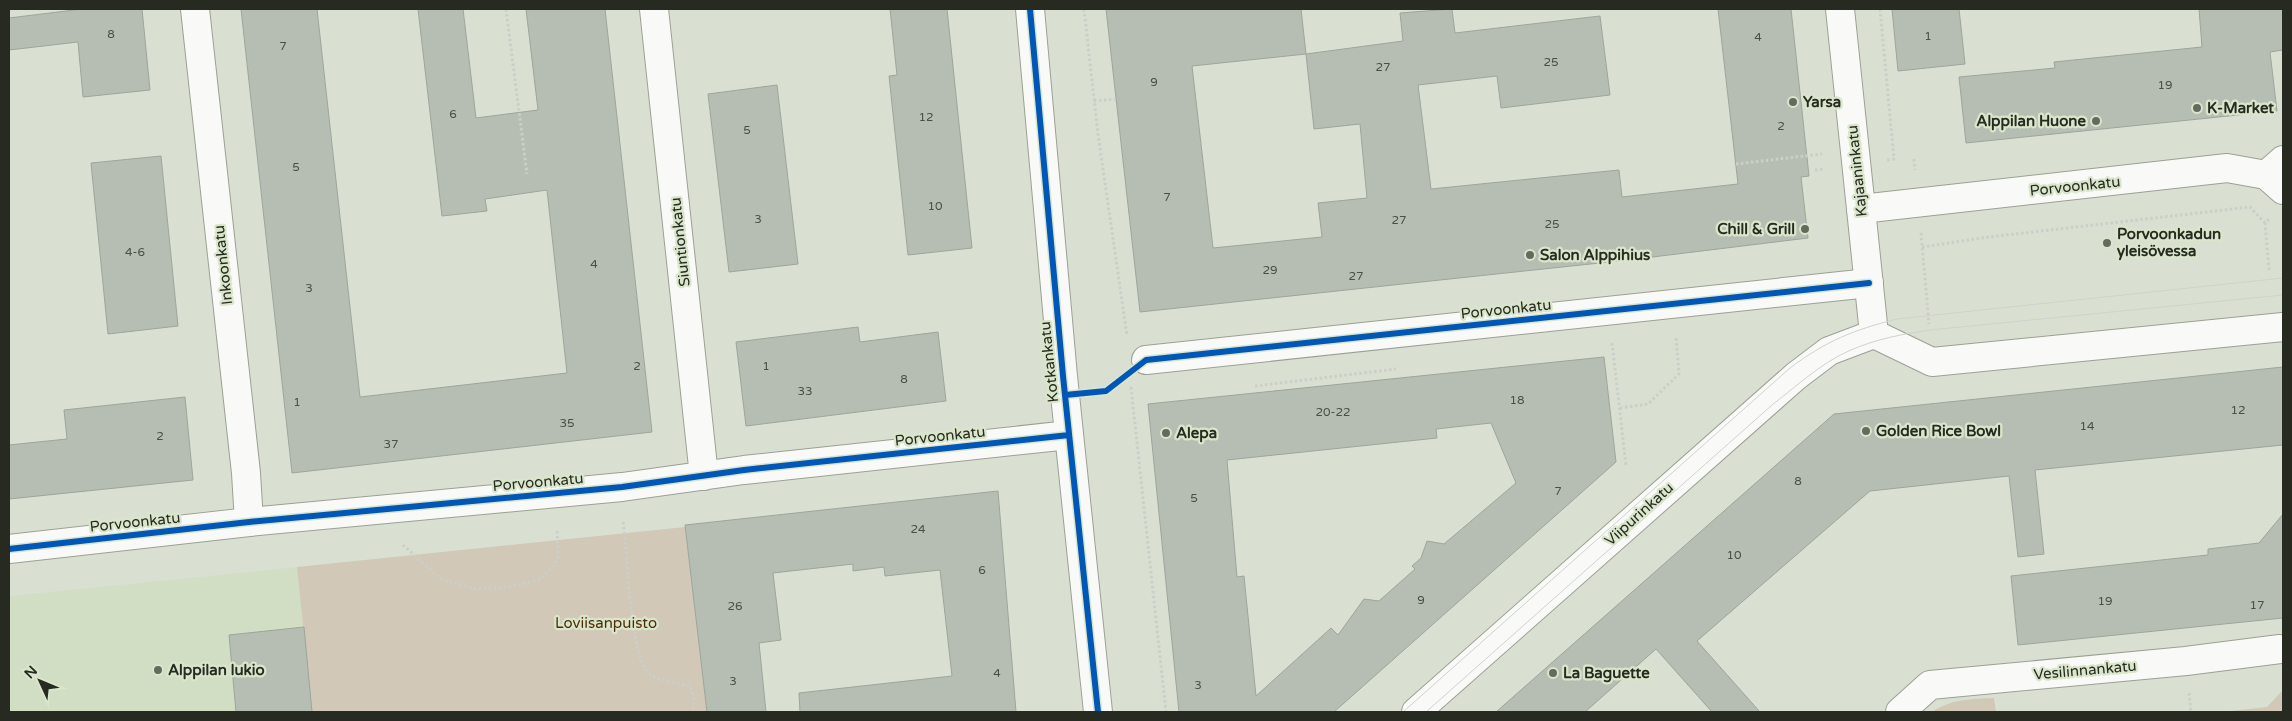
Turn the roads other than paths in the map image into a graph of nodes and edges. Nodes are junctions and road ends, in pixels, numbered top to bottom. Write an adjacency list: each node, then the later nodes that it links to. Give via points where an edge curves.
1 (194, 9): 13 (street, Inkoonkatu)
2 (654, 9): 12 (street, Siuntionkatu)
3 (1030, 9): 11 (street, Kotkankatu)
4 (1840, 9): 6 (street, Kajaaninkatu)
5 (2277, 184): 6 (street, Porvoonkatu, via 2227,168)
6 (1861, 209): 7 (street, Kajaaninkatu)
7 (1869, 283): 9 (street, Kajaaninkatu); 10 (street, Porvoonkatu)
8 (2283, 327): 9 (street, via 1932,362)
9 (1874, 334): 17 (street, Viipurinkatu, via 1829,351 1796,376)
10 (1146, 360)
11 (1069, 435): 12 (street, Porvoonkatu); 16 (street, Kotkankatu)
12 (704, 476): 13 (street, Porvoonkatu, via 612,488)
13 (249, 522): 14 (street, Porvoonkatu)
14 (9, 549)
15 (2280, 649): 18 (street, Vesilinnankatu, via 1930,685)
16 (1098, 712)
17 (1416, 712)
18 (1900, 712)

